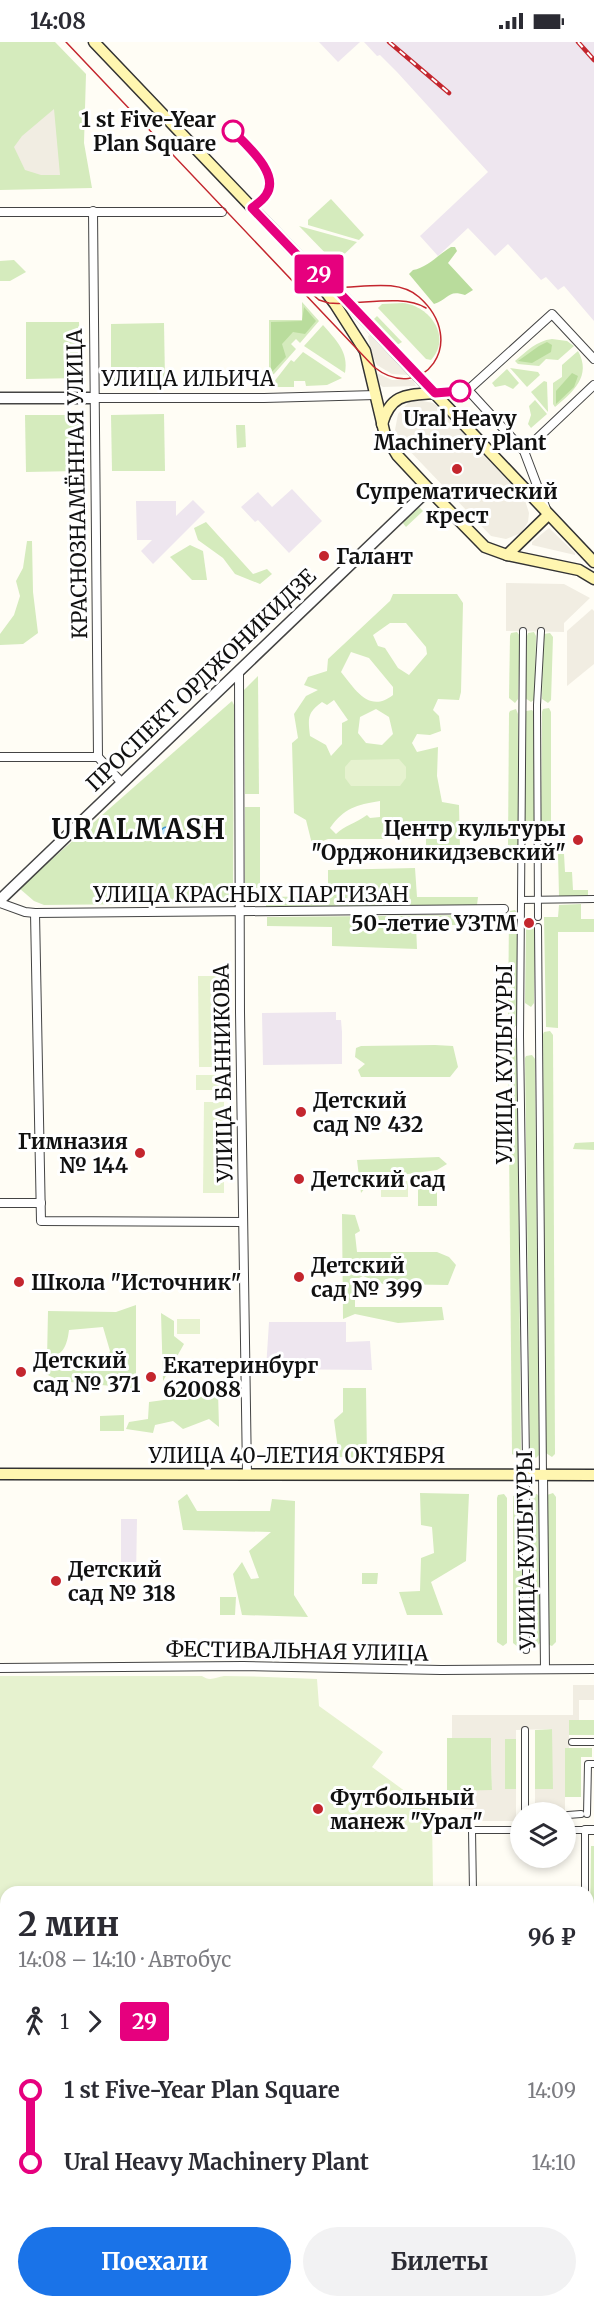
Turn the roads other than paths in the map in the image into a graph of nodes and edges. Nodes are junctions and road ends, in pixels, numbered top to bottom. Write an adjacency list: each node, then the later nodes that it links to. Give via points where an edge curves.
1 (94, 42): 5 (main road)
2 (93, 211): 3 (street); 4 (street); 13 (street, КРАСНОЗНАМЁННАЯ УЛИЦА)
3 (0, 212)
4 (222, 212)
5 (301, 259): 9 (main road, via 334,287); 10 (main road, via 361,343)
6 (594, 359): 8 (street, via 552,314)
7 (594, 386): 15 (street)
8 (468, 390): 9 (street); 15 (street)
9 (435, 393): 11 (main road); 17 (main road)
10 (376, 395): 11 (main road); 13 (street, УЛИЦА ИЛЬИЧА); 14 (main road)
11 (403, 395): 14 (main road, via 388,407)
12 (0, 398): 13 (street, УЛИЦА ИЛЬИЧА)
13 (95, 398): 25 (street, КРАСНОЗНАМЁННАЯ УЛИЦА)
14 (381, 425): 16 (main road, via 397,455)
15 (524, 451): 17 (street)
16 (429, 489): 18 (main road, via 481,544); 23 (street, ПРОСПЕКТ ОРДЖОНИКИДЗЕ)
17 (548, 515): 18 (main road); 19 (main road)
18 (507, 555): 20 (main road, via 568,567)
19 (594, 562)
20 (594, 579)
21 (523, 631): 28 (street, УЛИЦА КУЛЬТУРЫ)
22 (541, 631): 30 (street, via 537,705)
23 (239, 671): 26 (street, ПРОСПЕКТ ОРДЖОНИКИДЗЕ); 32 (street, УЛИЦА БАННИКОВА)
24 (0, 757): 25 (street)
25 (98, 757): 26 (street)
26 (122, 783): 29 (street, ПРОСПЕКТ ОРДЖОНИКИДЗЕ)
27 (594, 899): 30 (street)
28 (521, 900): 30 (street); 39 (street, УЛИЦА КУЛЬТУРЫ)
29 (0, 901): 33 (street, УЛИЦА КРАСНЫХ ПАРТИЗАН)
30 (538, 901): 34 (street)
31 (504, 909): 32 (street, УЛИЦА КРАСНЫХ ПАРТИЗАН)
32 (240, 911): 33 (street, УЛИЦА КРАСНЫХ ПАРТИЗАН); 38 (street, УЛИЦА БАННИКОВА)
33 (35, 913): 37 (street)
34 (538, 917)
35 (538, 927): 42 (street, УЛИЦА КУЛЬТУРЫ)
36 (0, 1203): 37 (street)
37 (40, 1203): 38 (street, via 41,1221)
38 (243, 1222): 41 (street, УЛИЦА БАННИКОВА)
39 (526, 1461)
40 (0, 1474): 41 (main road, УЛИЦА 40-ЛЕТИЯ ОКТЯБРЯ)
41 (247, 1474): 42 (main road, УЛИЦА 40-ЛЕТИЯ ОКТЯБРЯ)
42 (543, 1475): 43 (main road, УЛИЦА 40-ЛЕТИЯ ОКТЯБРЯ); 47 (street, УЛИЦА КУЛЬТУРЫ)
43 (594, 1475)
44 (526, 1487): 45 (street, УЛИЦА КУЛЬТУРЫ)
45 (526, 1650)
46 (0, 1668): 47 (street, ФЕСТИВАЛЬНАЯ УЛИЦА)
47 (545, 1669): 48 (street, ФЕСТИВАЛЬНАЯ УЛИЦА)
48 (594, 1669)
49 (525, 1730): 53 (street)
50 (572, 1742): 51 (street)
51 (594, 1742)
52 (594, 1764): 54 (street, via 588,1764)
53 (525, 1802)
54 (587, 1814)
55 (510, 1830): 57 (street, via 470,1830)
56 (590, 1830): 58 (street)
57 (473, 1886)
58 (585, 1886)

